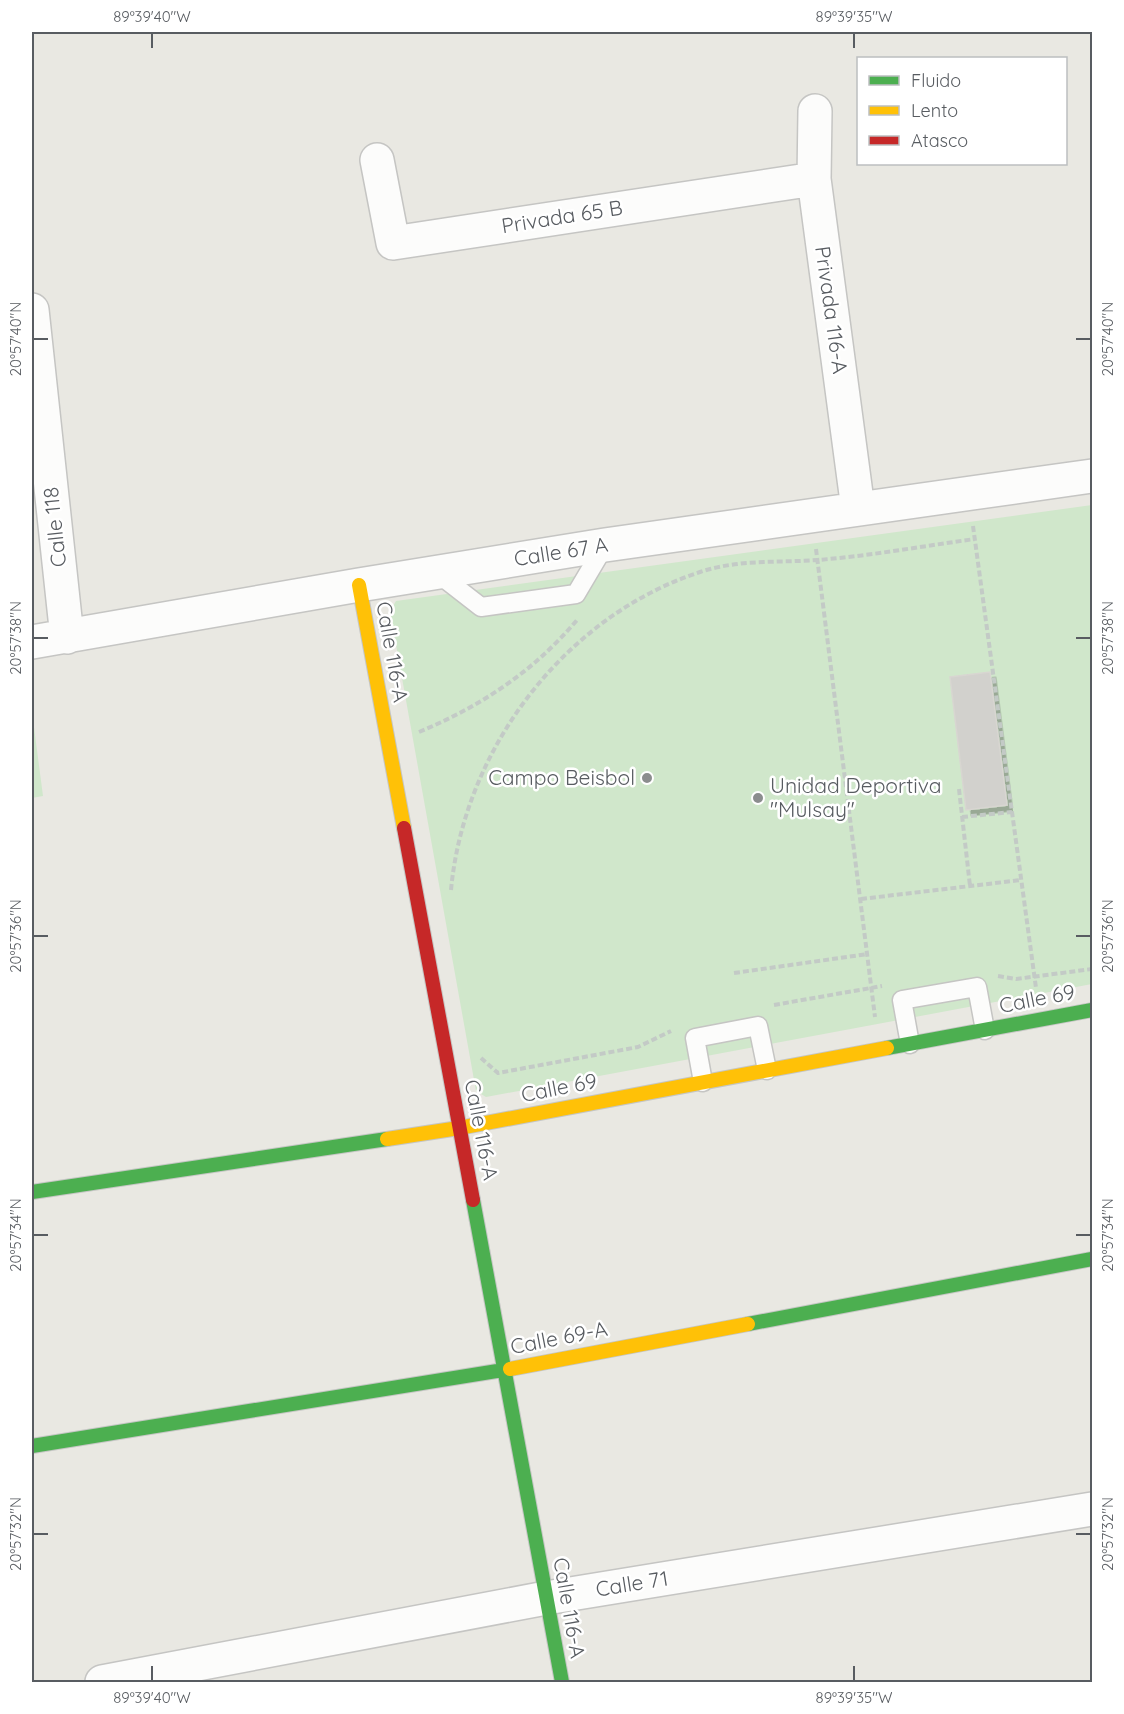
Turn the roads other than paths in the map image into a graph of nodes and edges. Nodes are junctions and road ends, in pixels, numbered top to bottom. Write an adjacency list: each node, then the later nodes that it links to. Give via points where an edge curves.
1 (814, 111): 3 (street, Privada 116-A)
2 (377, 160): 3 (street, Privada 65 B, via 393,243)
3 (814, 179): 6 (street, Privada 116-A)
4 (32, 310): 10 (street, Calle 118)
5 (1092, 476): 6 (street, Calle 67 A)
6 (858, 509): 7 (street, Calle 67 A)
7 (605, 545): 8 (street, Calle 67 A); 8 (lane, via 576,594 481,607)
8 (436, 572): 9 (street, Calle 67 A)
9 (359, 585): 10 (street, Calle 67 A); 17 (street, Calle 116-A)
10 (68, 637): 11 (street, Calle 67 A)
11 (32, 642)
12 (1092, 1010): 13 (street, Calle 69)
13 (985, 1030): 14 (street, Calle 69); 14 (lane, via 977,987 902,1000)
14 (910, 1044): 15 (street, Calle 69)
15 (767, 1070): 16 (street, Calle 69); 16 (lane, via 758,1026 695,1038)
16 (703, 1082): 17 (street, Calle 69)
17 (459, 1128): 18 (street, Calle 69); 20 (street, Calle 116-A)
18 (32, 1192)
19 (1092, 1259): 20 (street, Calle 69-A)
20 (504, 1370): 21 (street, Calle 69-A); 23 (street, Calle 116-A)
21 (32, 1446)
22 (1092, 1509): 23 (street, Calle 71)
23 (546, 1598): 24 (street, Calle 71); 25 (street, Calle 116-A)
24 (102, 1683)
25 (562, 1683)

